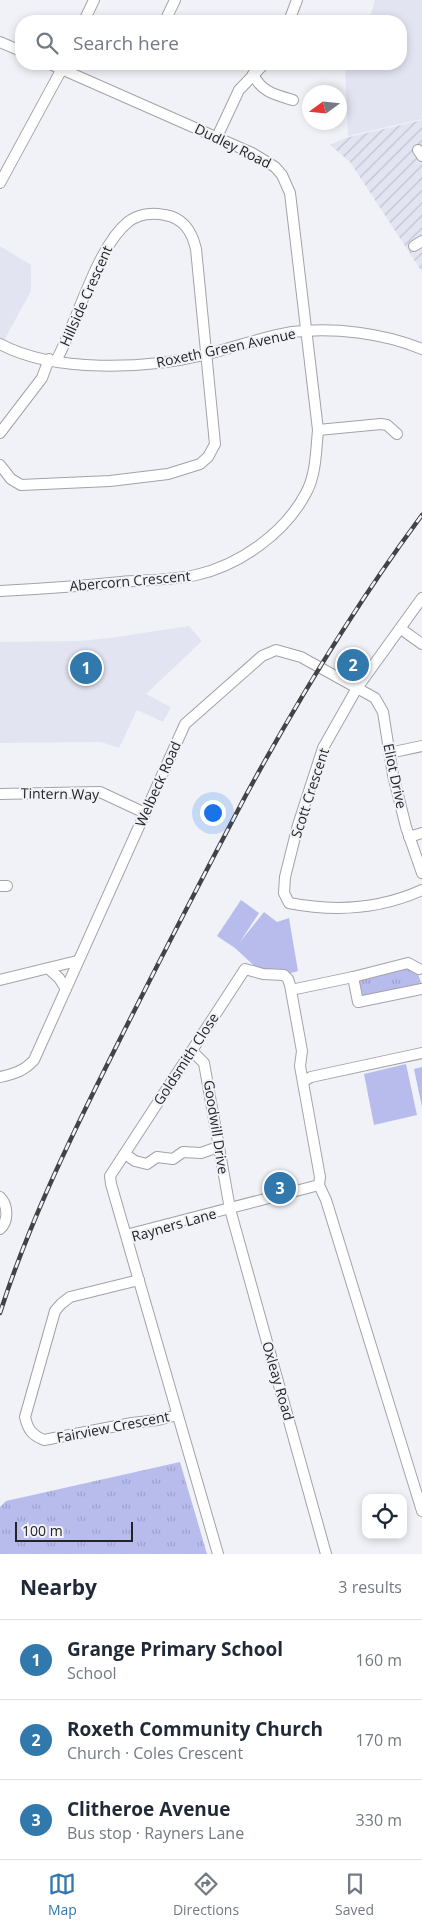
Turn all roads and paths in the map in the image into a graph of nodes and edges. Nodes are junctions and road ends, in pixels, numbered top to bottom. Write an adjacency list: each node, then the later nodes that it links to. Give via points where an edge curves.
1 (94, 0): 4 (street)
2 (175, 0): 5 (street)
3 (297, 0): 6 (street)
4 (87, 15)
5 (169, 15)
6 (291, 15)
7 (0, 42): 8 (street)
8 (15, 48)
9 (61, 70): 15 (street)
10 (72, 70): 14 (street, Dudley Road)
11 (257, 70): 12 (street)
12 (253, 74): 13 (street, via 262,88); 14 (street, via 239,90)
13 (293, 100)
14 (216, 137): 16 (street, Dudley Road, via 271,164 287,184)
15 (0, 182)
16 (306, 332): 18 (street, Roxeth Green Avenue, via 360,332); 19 (street, Roxeth Green Avenue, via 256,340); 21 (street, Abercorn Crescent)
17 (0, 344): 20 (street, Roxeth Green Avenue, via 27,355)
18 (422, 349)
19 (206, 355): 20 (street, Roxeth Green Avenue, via 151,365 111,366); 20 (street, Hillside Crescent, via 193,237 176,218 153,214 132,219 111,241); 24 (street, Hillside Crescent, via 215,444 200,464 151,477 21,485 10,480)
20 (53, 360): 22 (street, Hillside Crescent)
21 (318, 430): 23 (street, via 381,424); 25 (street, Abercorn Crescent, via 313,473 307,492 295,510 258,546 222,566 185,577)
22 (0, 433)
23 (397, 434)
24 (0, 465)
25 (0, 591)
26 (422, 598): 27 (street, Scott Crescent)
27 (401, 628): 28 (street); 29 (street, Scott Crescent)
28 (422, 644)
29 (357, 688): 31 (street, Eliot Drive, via 375,698 383,712); 33 (street, Welbeck Road, via 301,656 276,650 262,656 185,724); 37 (street, Scott Crescent, via 323,748 298,826 284,893 289,903 341,908 399,900)
30 (422, 746): 31 (street)
31 (389, 753): 35 (street, Eliot Drive)
32 (0, 794): 33 (street, Tintern Way, via 100,792)
33 (145, 813): 38 (street, Welbeck Road)
34 (422, 833): 35 (street)
35 (409, 837): 36 (street, Eliot Drive)
36 (422, 873)
37 (422, 890)
38 (77, 961): 39 (street); 43 (street, Welbeck Road)
39 (49, 968): 42 (street); 43 (street)
40 (421, 971): 41 (street, via 408,963)
41 (353, 978): 44 (street, via 358,1002); 45 (street)
42 (0, 980)
43 (66, 988): 48 (street, Welbeck Road, via 34,1060 15,1074)
44 (422, 989)
45 (291, 990): 46 (street, Goldsmith Close, via 284,975 246,969); 49 (street)
46 (192, 1051): 50 (street, Goodwill Drive, via 204,1063); 51 (street, Goldsmith Close)
47 (422, 1053): 49 (street)
48 (0, 1077)
49 (304, 1081): 52 (street)
50 (218, 1147): 51 (street, via 201,1153 186,1151 173,1159 157,1157 147,1164 135,1161); 54 (street, Goodwill Drive)
51 (126, 1152): 56 (street, Goldsmith Close, via 110,1180)
52 (319, 1185): 54 (street, Rayners Lane); 59 (street)
53 (0, 1196): 55 (street, via 6,1210)
54 (230, 1209): 56 (street, Rayners Lane); 61 (street, Oxleay Road)
55 (0, 1229)
56 (126, 1235): 57 (street, Rayners Lane)
57 (138, 1280): 58 (street, Rayners Lane); 58 (street, Fairview Crescent, via 70,1296 55,1311 25,1418 28,1429 44,1440)
58 (177, 1415): 60 (street, Rayners Lane)
59 (422, 1511)
60 (218, 1554)
61 (326, 1554)

